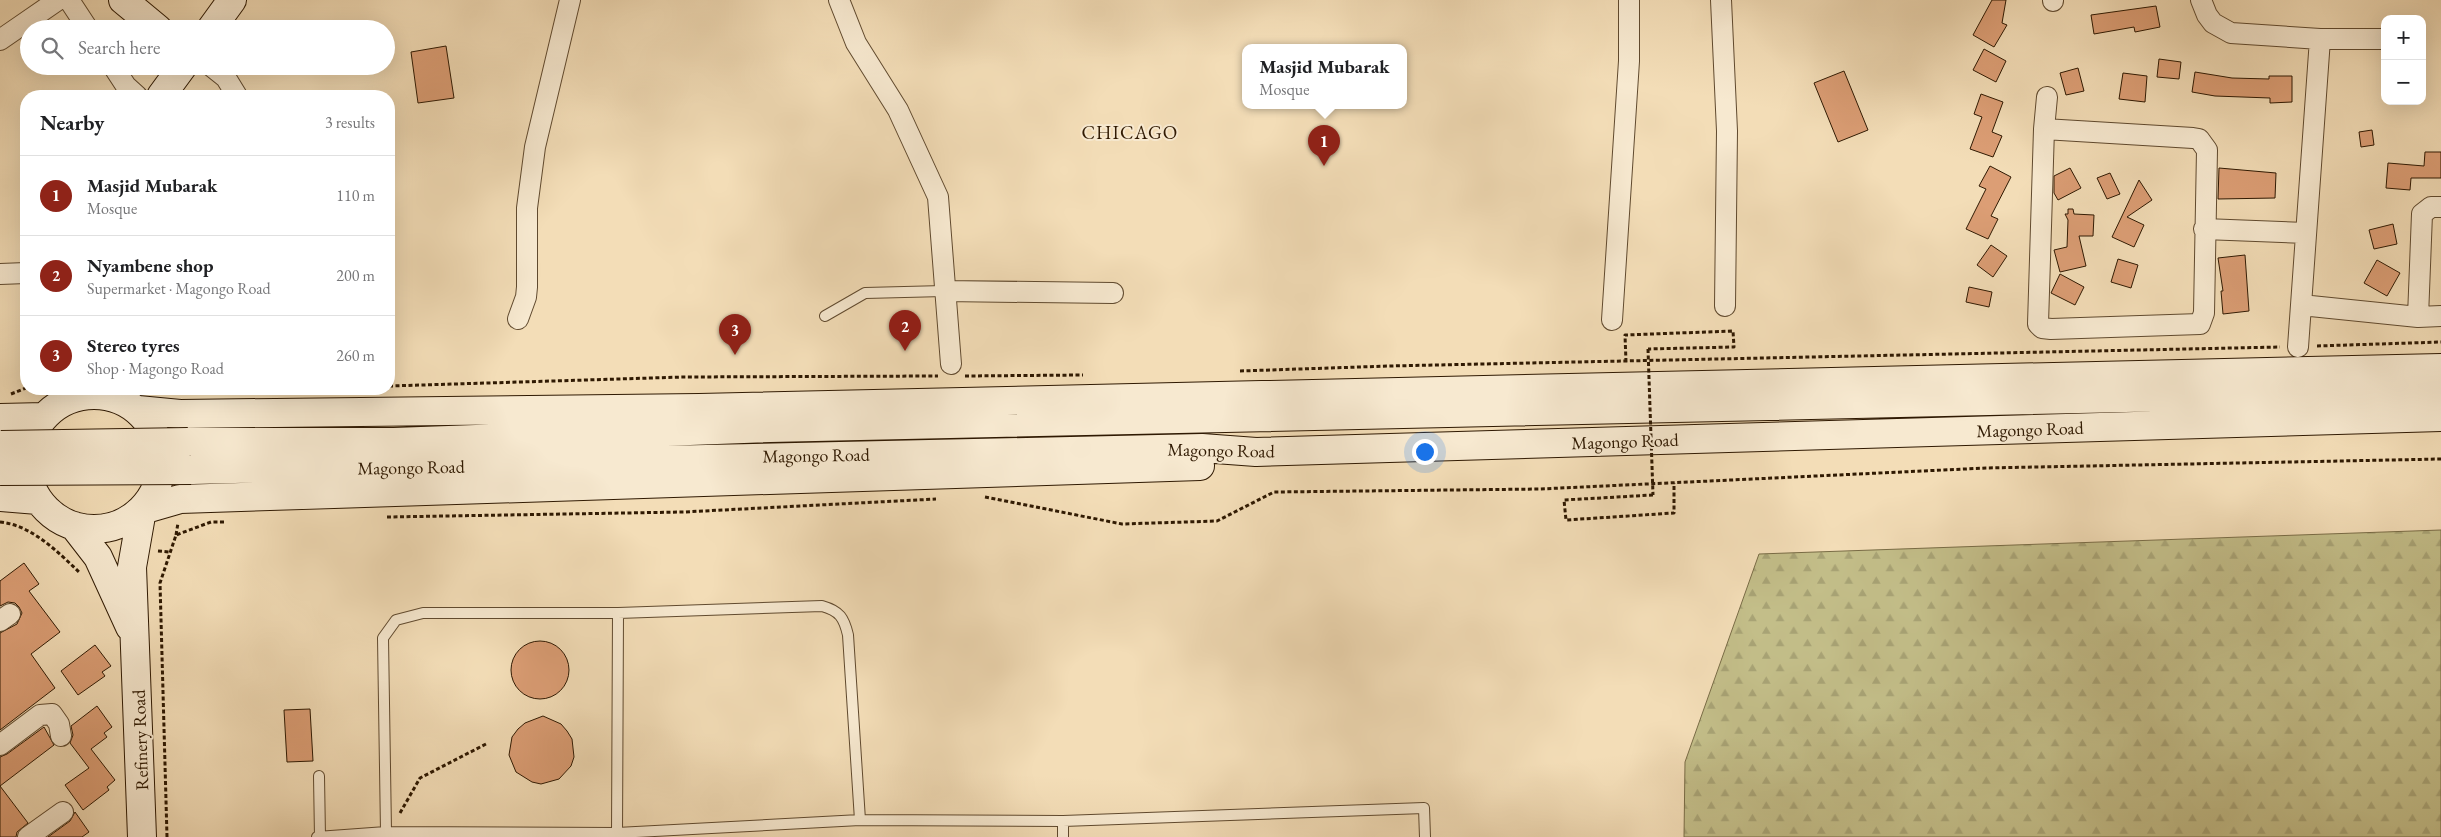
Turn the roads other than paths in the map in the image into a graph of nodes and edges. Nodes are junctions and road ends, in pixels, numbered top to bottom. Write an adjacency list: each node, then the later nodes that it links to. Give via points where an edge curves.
1 (58, 0): 10 (street)
2 (68, 0): 11 (street)
3 (124, 0): 12 (main road)
4 (232, 0): 13 (main road)
5 (570, 0): 38 (street, via 535,147 527,208 526,297)
6 (839, 0): 31 (street, via 856,43 898,110 938,197)
7 (1629, 0): 39 (street, via 1629,61)
8 (1722, 0): 33 (street, via 1727,131)
9 (2201, 0): 16 (street, via 2214,23 2231,33)
10 (27, 20)
11 (82, 20)
12 (147, 20)
13 (218, 20)
14 (20, 25): 15 (street)
15 (1, 37)
16 (2320, 38): 17 (street); 28 (street)
17 (2381, 39)
18 (120, 75): 21 (street)
19 (176, 75): 22 (main road)
20 (222, 75): 23 (street)
21 (132, 90)
22 (165, 90)
23 (233, 90)
24 (2047, 97): 25 (street)
25 (2044, 129): 27 (street, via 2199,139 2206,150); 27 (street, via 2038,318 2042,328 2200,324 2204,313)
26 (2441, 208): 37 (street, via 2431,207 2422,214)
27 (2204, 229): 28 (street)
28 (2306, 233): 34 (street)
29 (20, 273): 30 (street)
30 (0, 274)
31 (944, 291): 32 (street); 35 (lane, via 865,293); 42 (street)
32 (1113, 293)
33 (1725, 306)
34 (2301, 306): 37 (street); 40 (street)
35 (825, 316)
36 (2441, 316): 37 (street)
37 (2418, 317)
38 (518, 319)
39 (1612, 320)
40 (2298, 347)
41 (2441, 368): 44 (main road, via 699,408 180,414)
42 (952, 372)
43 (2441, 391): 48 (main road, Magongo Road, bridge, via 770,428 394,442)
44 (126, 399): 46 (main road, via 80,396 60,404); 53 (main road, via 151,424 159,441 162,459 160,478)
45 (2, 406): 46 (main road)
46 (44, 417): 52 (main road, via 28,448 30,484)
47 (2441, 417): 49 (main road, Magongo Road)
48 (0, 445)
49 (1256, 452): 50 (main road, Magongo Road, bridge, via 1202,448 773,456 543,465); 53 (main road, via 1195,467 180,499)
50 (0, 471)
51 (0, 497): 52 (main road)
52 (38, 500): 54 (main road, via 54,516)
53 (142, 510): 54 (main road, via 117,526 88,529); 56 (main road, Refinery Road, via 132,567)
54 (74, 526): 56 (main road, via 98,557)
55 (618, 613): 61 (lane, via 822,606 840,614 848,635); 63 (lane, via 423,613 396,620 383,638); 64 (lane)
56 (136, 642): 66 (main road, Refinery Road)
57 (62, 736): 58 (street, via 52,714 40,715)
58 (0, 745)
59 (319, 776): 67 (lane)
60 (63, 812): 65 (street)
61 (860, 820): 62 (lane); 64 (lane)
62 (1063, 821): 68 (lane); 69 (lane, via 1424,808)
63 (386, 832): 64 (lane); 67 (lane)
64 (617, 835)
65 (28, 837)
66 (142, 837)
67 (318, 837)
68 (1063, 837)
69 (1425, 837)

